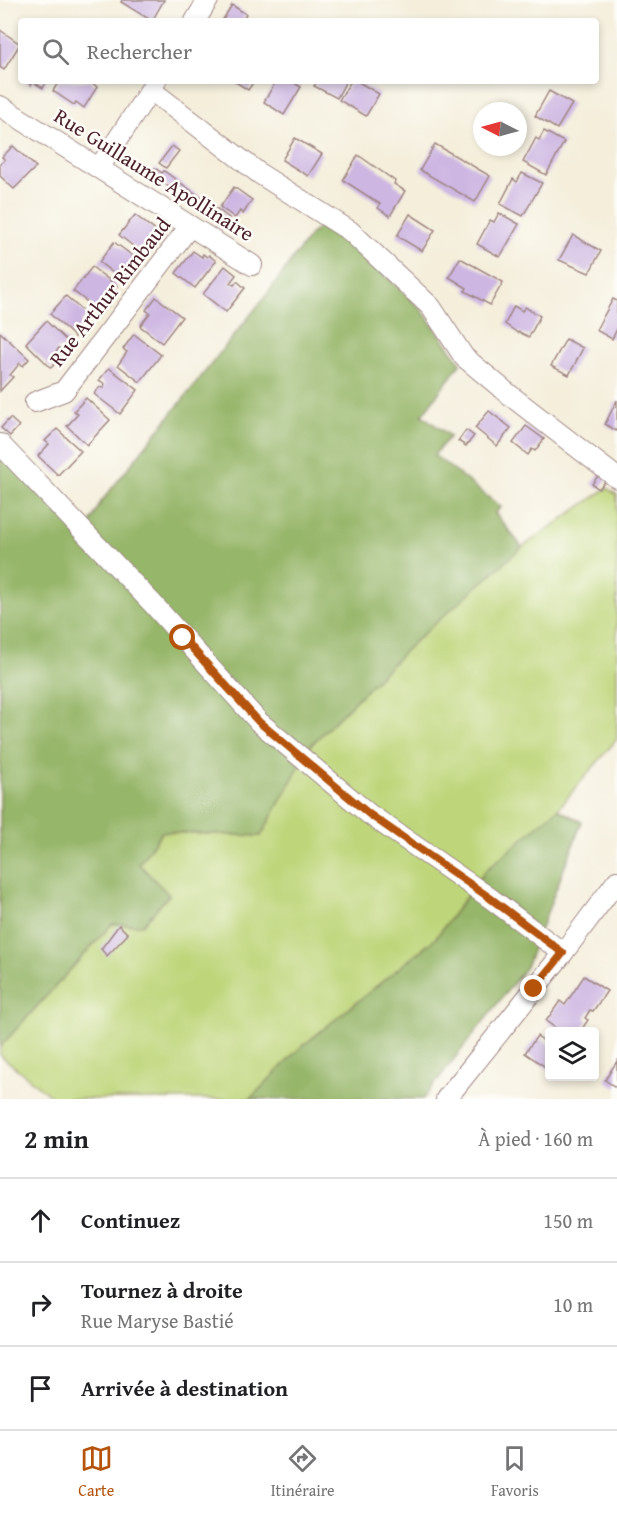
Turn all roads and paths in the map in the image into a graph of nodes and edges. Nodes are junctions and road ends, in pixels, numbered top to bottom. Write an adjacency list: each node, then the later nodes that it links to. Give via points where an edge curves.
1 (208, 0): 2 (street)
2 (197, 18)
3 (154, 85): 5 (street); 10 (street, via 260,174 350,231 431,307 464,357)
4 (0, 106): 5 (street, Rue Guillaume Apollinaire)
5 (99, 168): 6 (street, Rue Guillaume Apollinaire)
6 (190, 226): 7 (street, Rue Guillaume Apollinaire); 8 (street, Rue Arthur Rimbaud, via 64,391)
7 (252, 265)
8 (35, 402)
9 (0, 444): 12 (street, via 259,722 369,814)
10 (617, 478)
11 (617, 881): 12 (street)
12 (563, 953): 13 (street)
13 (446, 1099)

